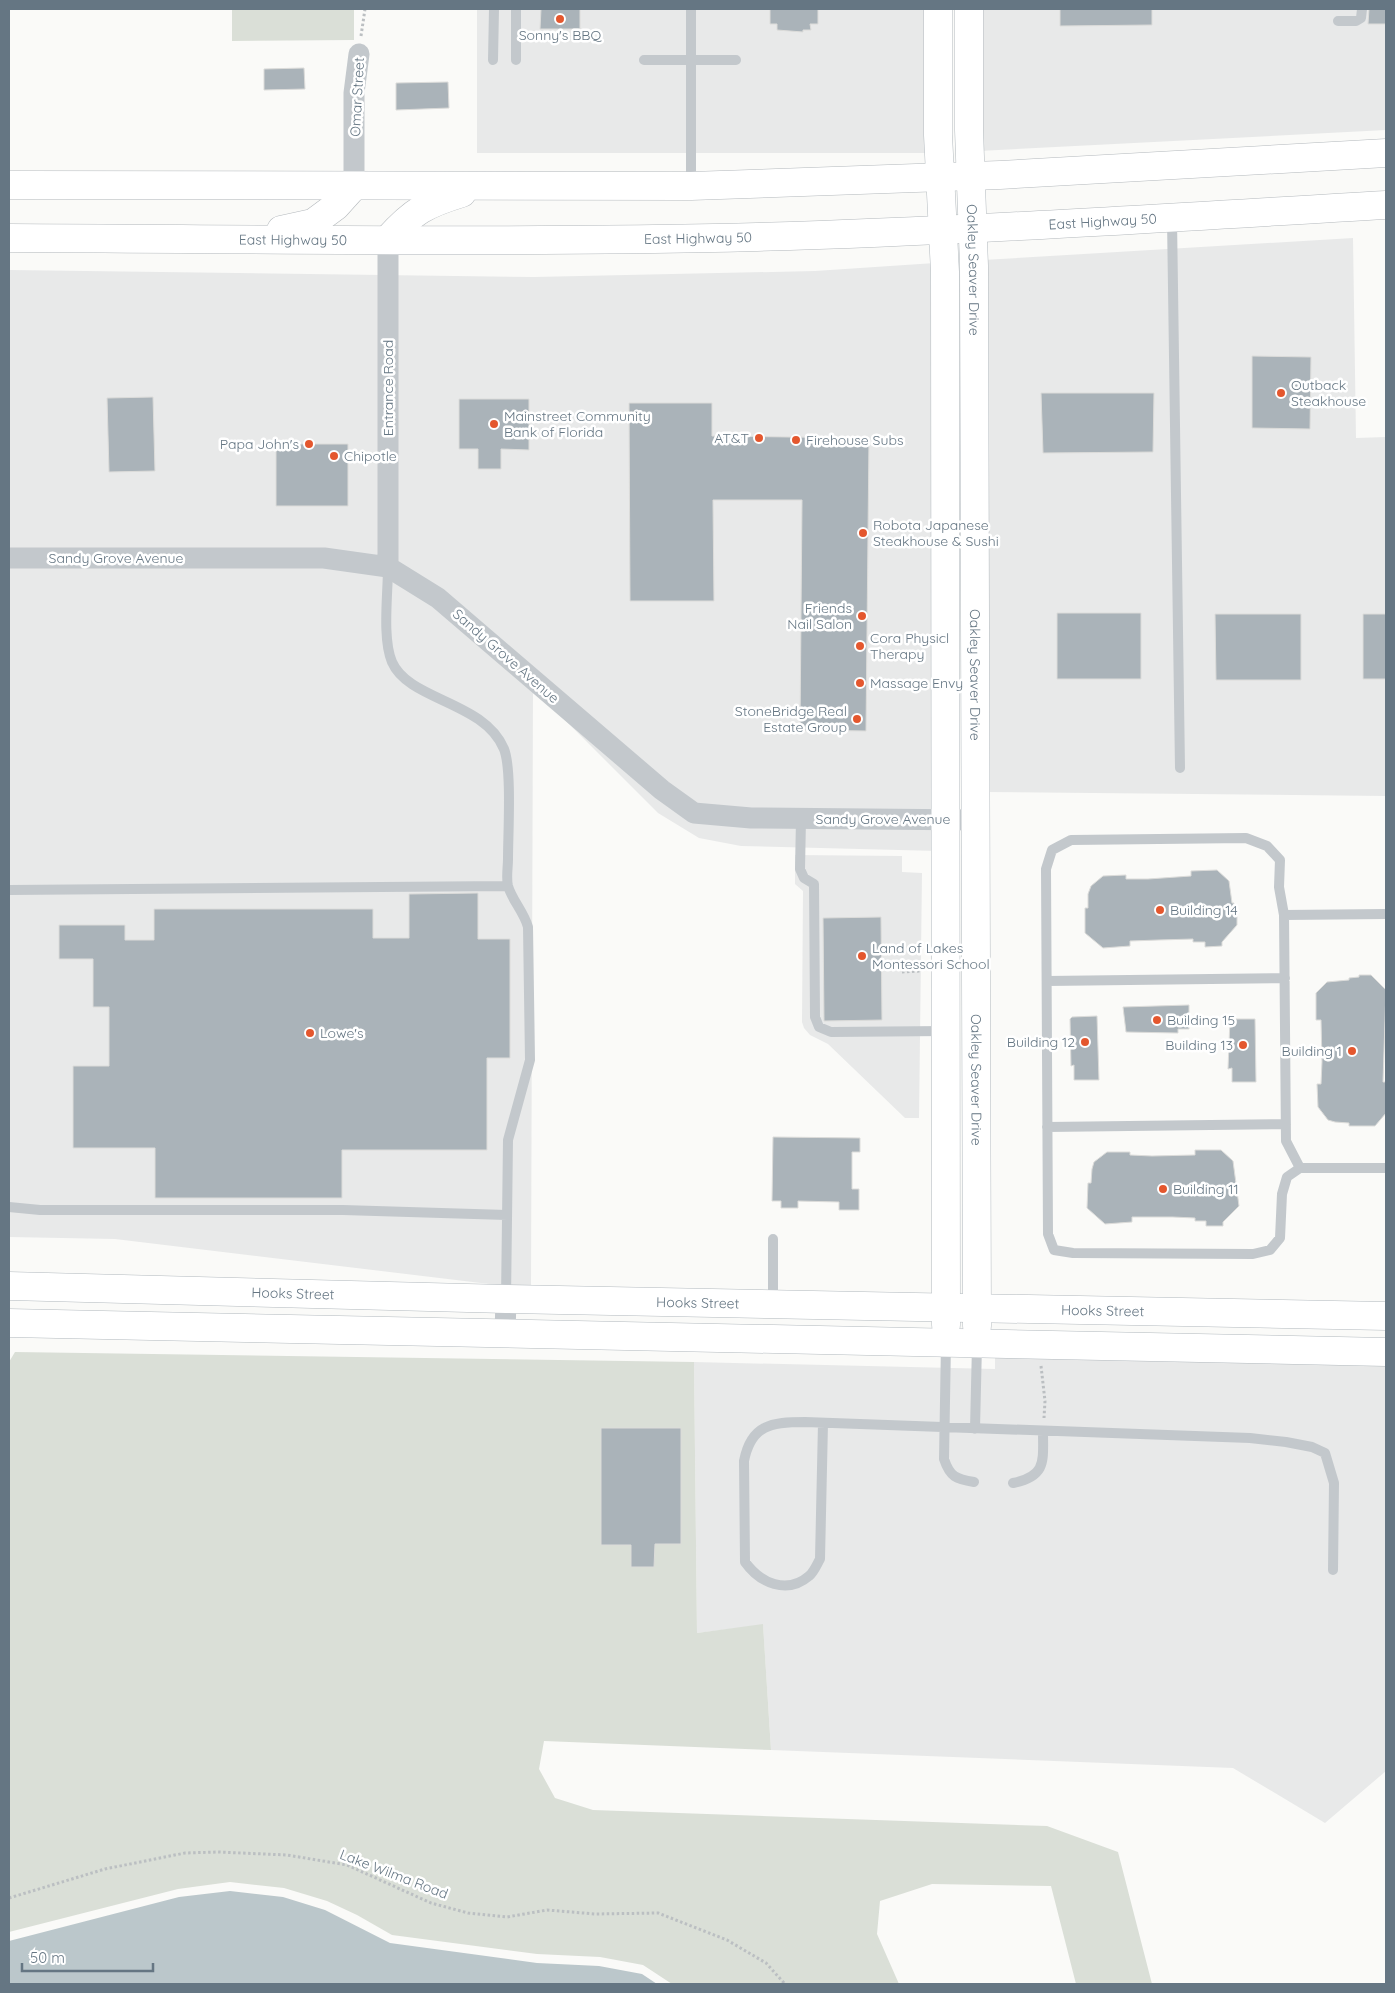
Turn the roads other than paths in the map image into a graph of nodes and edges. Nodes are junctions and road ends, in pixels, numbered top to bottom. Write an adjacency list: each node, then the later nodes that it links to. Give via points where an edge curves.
1 (494, 9): 9 (lane)
2 (516, 9): 10 (lane)
3 (691, 9): 12 (lane)
4 (938, 9): 16 (main road, Oakley Seaver Drive)
5 (969, 9): 15 (main road, Oakley Seaver Drive)
6 (1362, 9): 7 (lane, via 1356,21)
7 (1338, 21)
8 (359, 54): 18 (street, Omar Street, via 354,92)
9 (494, 60)
10 (516, 60)
11 (644, 60): 12 (lane)
12 (691, 60): 13 (lane); 19 (lane)
13 (736, 60)
14 (1386, 153): 15 (main road)
15 (971, 176): 16 (main road); 23 (main road, Oakley Seaver Drive)
16 (940, 178): 19 (main road); 24 (main road, Oakley Seaver Drive)
17 (9, 185): 18 (main road)
18 (354, 186): 20 (main road); 26 (main road, via 336,206 312,223)
19 (690, 186): 20 (main road)
20 (482, 187): 27 (main road, via 430,203 407,218)
21 (1386, 205): 22 (main road, East Highway 50)
22 (1172, 218): 23 (main road, East Highway 50); 30 (lane)
23 (973, 229): 24 (main road, East Highway 50); 33 (main road, Oakley Seaver Drive)
24 (942, 230): 27 (main road, East Highway 50, via 650,239); 32 (main road, Oakley Seaver Drive, via 945,282)
25 (9, 238): 26 (main road, East Highway 50)
26 (248, 239): 27 (main road, East Highway 50)
27 (388, 239): 29 (street, Entrance Road)
28 (9, 558): 29 (street, Sandy Grove Avenue, via 324,558)
29 (388, 567): 31 (street, Sandy Grove Avenue, via 438,598 662,790 694,813); 34 (lane, via 387,639 397,670 408,681 480,719 504,749 507,762)
30 (1180, 768)
31 (801, 819): 32 (street, Sandy Grove Avenue); 40 (lane, via 800,869 804,878 814,884 816,1022 824,1031 831,1032)
32 (947, 820): 33 (street, Sandy Grove Avenue); 40 (main road, Oakley Seaver Drive)
33 (976, 820): 41 (main road, Oakley Seaver Drive)
34 (508, 886): 35 (lane); 47 (lane, via 526,917 528,927 530,1060 508,1140)
35 (9, 890)
36 (1386, 914): 37 (lane)
37 (1284, 915): 38 (lane); 39 (lane, via 1279,887 1280,860 1267,846 1246,838 1071,840 1052,850 1046,869)
38 (1284, 978): 39 (lane); 42 (lane)
39 (1047, 981): 43 (lane)
40 (947, 1031): 41 (street); 52 (main road, Oakley Seaver Drive)
41 (976, 1031): 53 (main road, Oakley Seaver Drive)
42 (1286, 1124): 43 (lane); 44 (lane, via 1286,1141)
43 (1047, 1127): 44 (lane, via 1048,1234 1054,1250 1073,1253 1252,1254 1270,1250 1280,1238 1282,1194 1287,1176)
44 (1300, 1168): 45 (lane)
45 (1386, 1168)
46 (9, 1207): 47 (lane, via 40,1210 344,1210)
47 (507, 1215): 50 (lane)
48 (774, 1239): 51 (lane)
49 (9, 1286): 50 (main road, Hooks Street)
50 (506, 1298): 51 (main road, Hooks Street); 56 (street)
51 (773, 1303): 52 (main road, Hooks Street)
52 (947, 1307): 53 (main road, Hooks Street); 57 (main road, Oakley Seaver Drive)
53 (977, 1307): 54 (main road, Hooks Street); 58 (main road, Oakley Seaver Drive)
54 (1386, 1316)
55 (9, 1323): 56 (main road)
56 (505, 1334): 57 (main road)
57 (946, 1342): 58 (main road); 61 (lane)
58 (977, 1343): 59 (main road); 62 (lane)
59 (1386, 1352)
60 (823, 1423): 60 (lane, via 784,1422 766,1427 752,1437 747,1446 744,1461 745,1562 752,1572 776,1585 793,1586 805,1579 820,1559); 61 (lane)
61 (943, 1428): 62 (lane); 64 (lane, via 944,1459 949,1473 956,1479)
62 (975, 1429): 63 (lane)
63 (1043, 1431): 65 (lane, via 1043,1458 1039,1470 1030,1479); 66 (lane, via 1250,1438 1312,1447 1326,1453 1334,1483)
64 (974, 1482)
65 (1013, 1483)
66 (1333, 1570)

